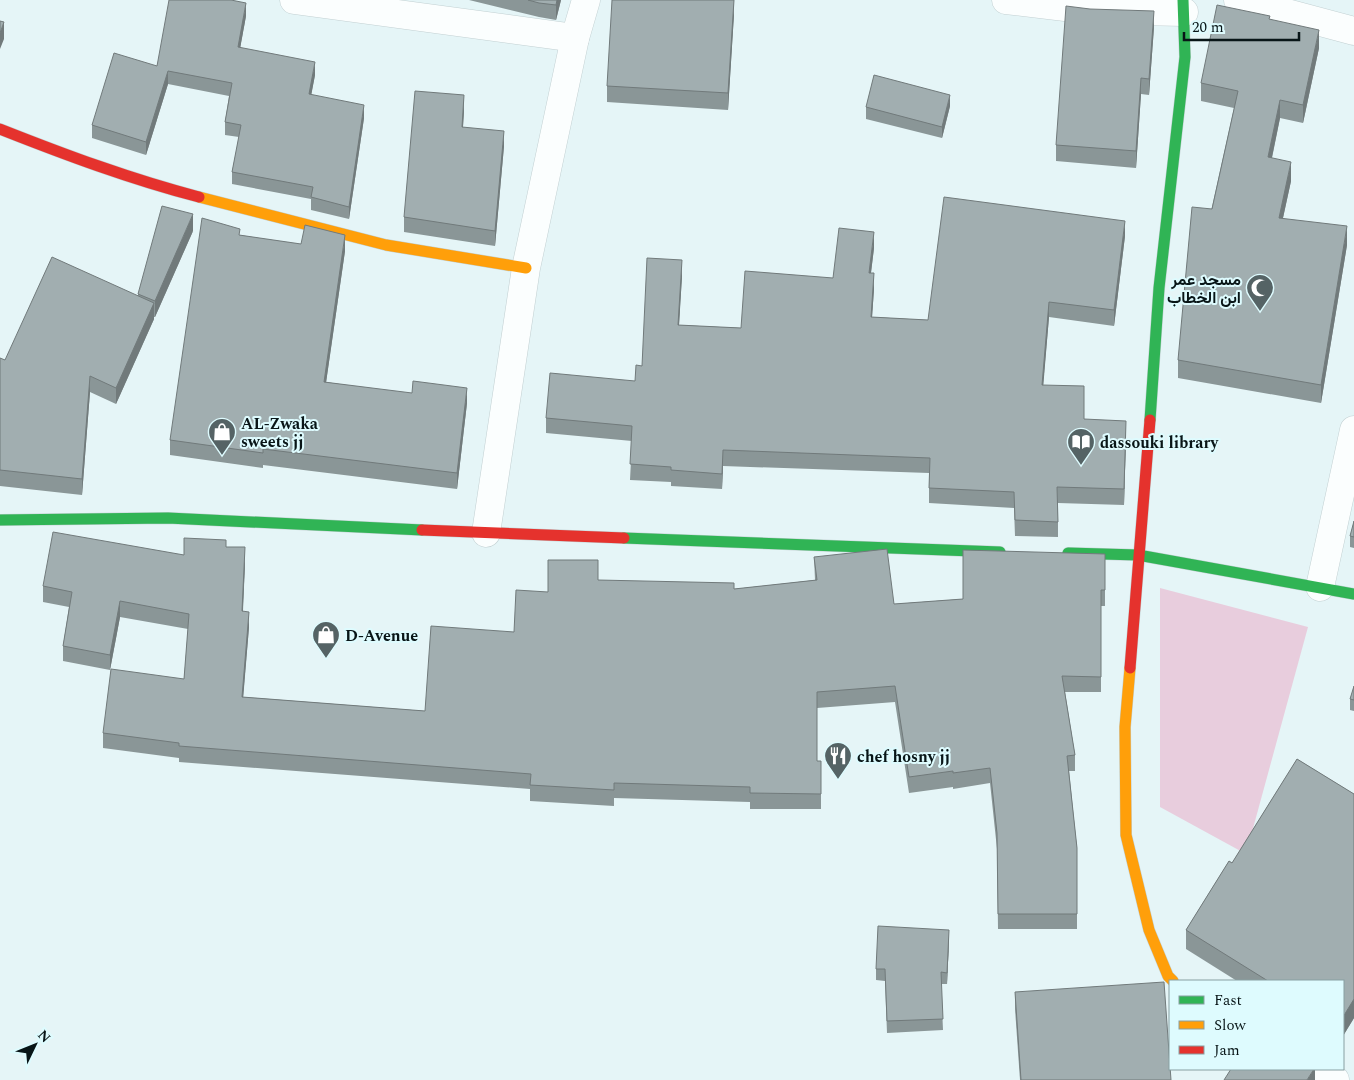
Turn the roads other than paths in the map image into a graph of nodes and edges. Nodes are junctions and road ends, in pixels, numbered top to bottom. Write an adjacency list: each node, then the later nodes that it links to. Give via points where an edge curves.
1 (294, 0): 7 (street)
2 (586, 0): 7 (street)
3 (1006, 0): 5 (street, via 1090,10)
4 (1238, 0): 6 (street)
5 (1183, 6): 15 (street, via 1185,57 1159,288)
6 (1354, 31)
7 (574, 38): 9 (street)
8 (0, 129): 9 (street, via 148,184 386,244)
9 (526, 268): 12 (street)
10 (1354, 430): 16 (street)
11 (0, 520): 12 (street, via 168,518)
12 (486, 533): 13 (street)
13 (1014, 552)
14 (1054, 553): 15 (street)
15 (1138, 555): 16 (street); 18 (street, via 1125,727 1126,835 1149,930)
16 (1320, 587): 17 (street)
17 (1354, 594)
18 (1172, 980)
19 (1317, 1070): 20 (street)
20 (1335, 1080)

